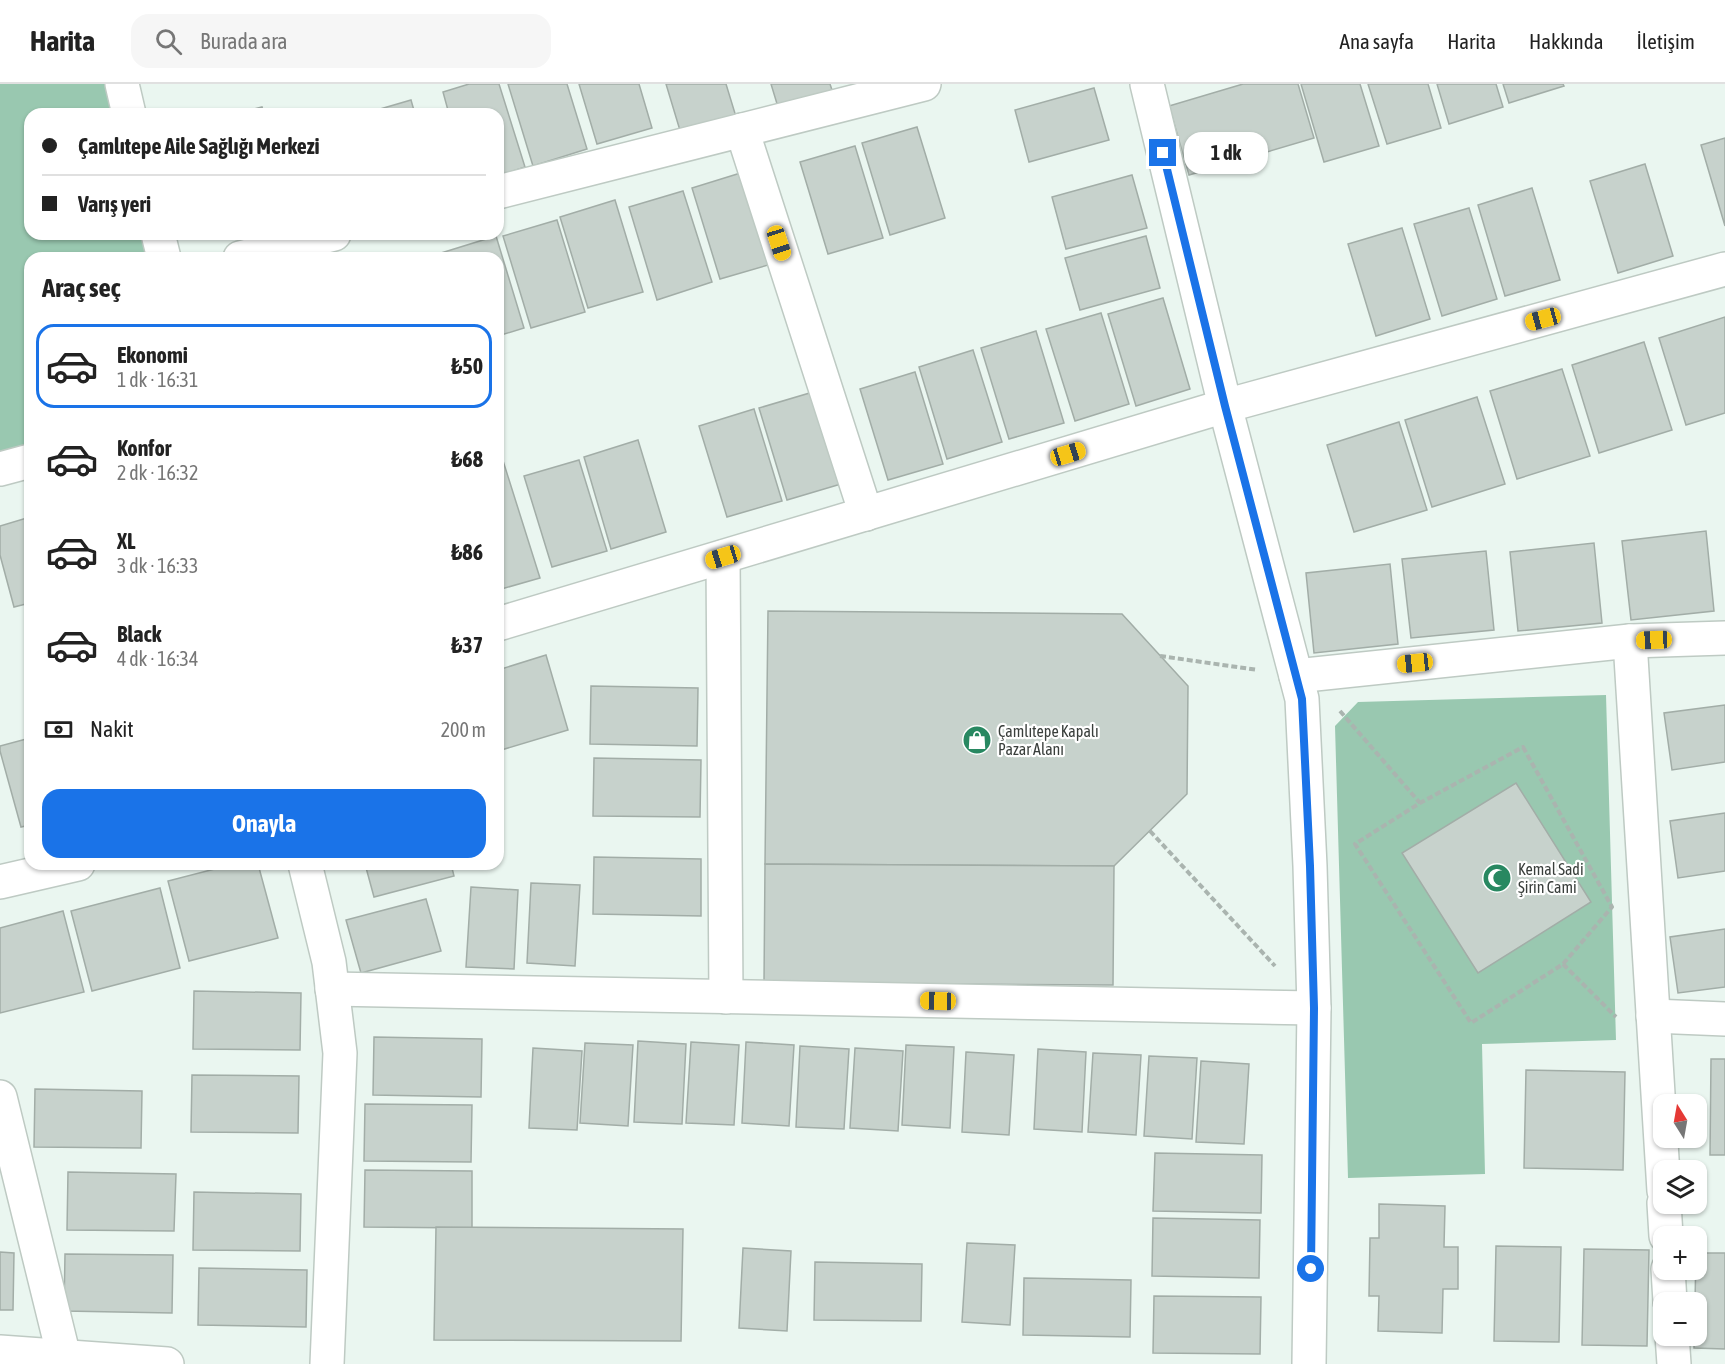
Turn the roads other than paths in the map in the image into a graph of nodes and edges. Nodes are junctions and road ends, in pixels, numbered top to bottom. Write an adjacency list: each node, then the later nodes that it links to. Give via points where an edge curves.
1 (122, 84): 4 (street)
2 (924, 84): 5 (street)
3 (1147, 84): 10 (street)
4 (128, 108)
5 (742, 130): 6 (street); 13 (street)
6 (504, 190)
7 (310, 240): 8 (street)
8 (264, 252)
9 (1725, 269): 10 (street)
10 (1225, 406): 13 (street); 18 (street)
11 (24, 463): 12 (street)
12 (0, 469)
13 (866, 514): 14 (street)
14 (723, 557): 15 (street); 23 (street)
15 (504, 622)
16 (1725, 638): 17 (street)
17 (1630, 641): 18 (street); 25 (street)
18 (1296, 676): 24 (street, via 1302,699)
19 (52, 870): 21 (street)
20 (306, 870): 22 (street)
21 (0, 882)
22 (332, 988): 23 (street); 33 (street, via 340,1053)
23 (726, 997): 24 (street)
24 (1314, 1008): 34 (street)
25 (1653, 1016): 26 (street); 28 (street)
26 (1725, 1019)
27 (0, 1097): 31 (street)
28 (1662, 1160)
29 (1673, 1346): 35 (street)
30 (0, 1352): 31 (street)
31 (64, 1357): 32 (street)
32 (167, 1364)
33 (327, 1364)
34 (1309, 1364)
35 (1674, 1364)

